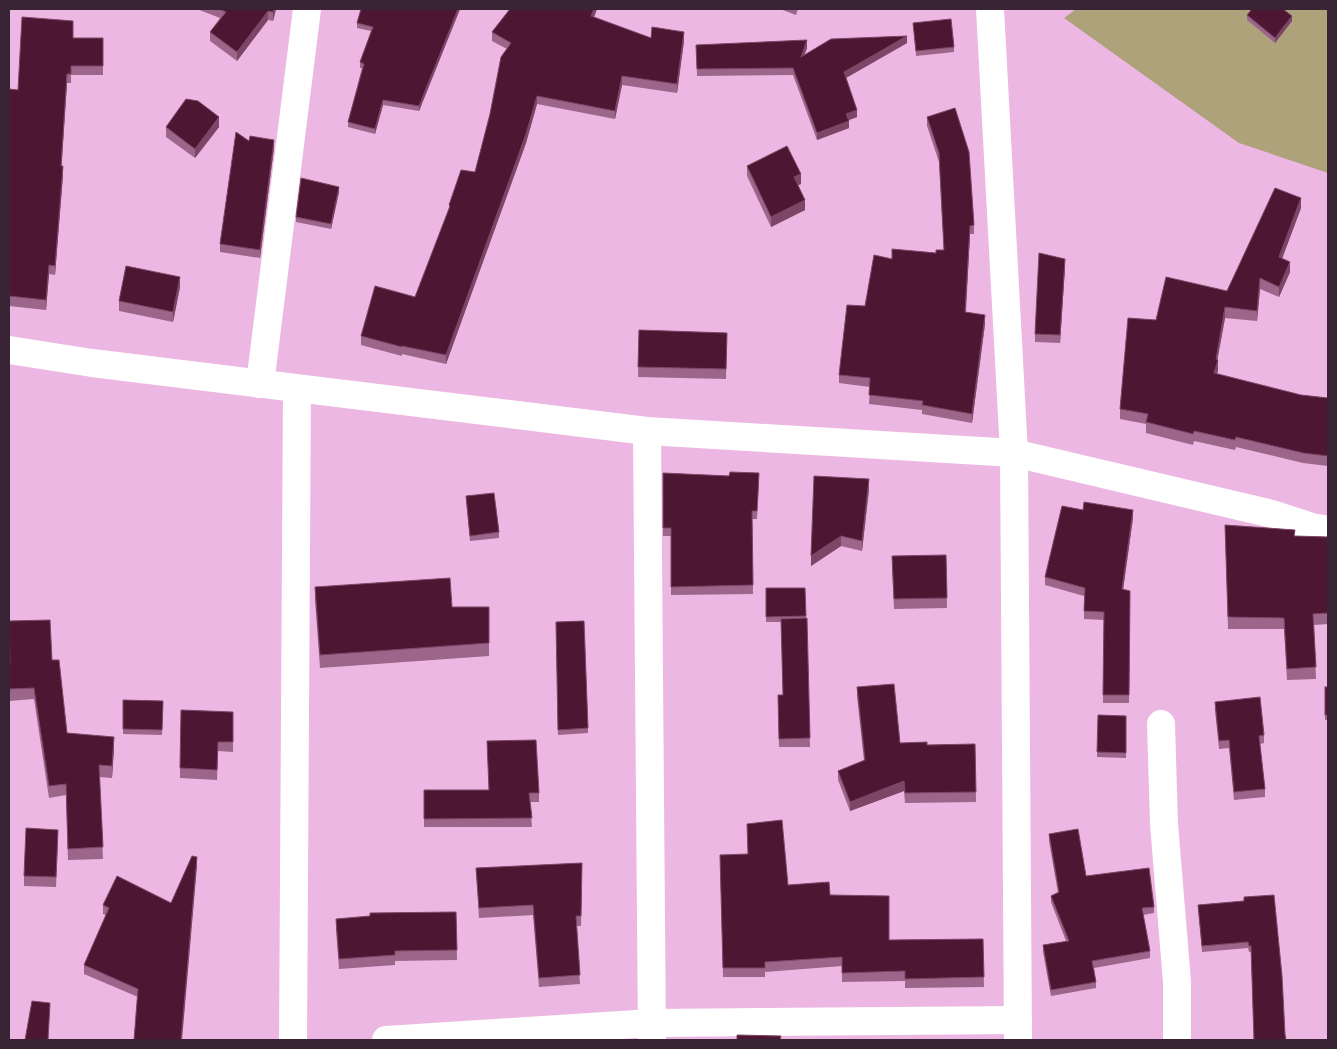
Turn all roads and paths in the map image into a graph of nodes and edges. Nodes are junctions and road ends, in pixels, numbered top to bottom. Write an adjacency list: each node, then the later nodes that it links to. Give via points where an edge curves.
1 (307, 9): 4 (street)
2 (990, 9): 7 (street)
3 (9, 350): 4 (street)
4 (260, 384): 5 (street)
5 (297, 388): 6 (street); 12 (street)
6 (647, 431): 7 (street); 11 (street)
7 (1014, 453): 8 (street); 10 (street)
8 (1328, 530)
9 (1161, 724): 14 (street, via 1164,824 1177,982)
10 (1018, 1030): 11 (street)
11 (652, 1032): 13 (street)
12 (293, 1040)
13 (386, 1040)
14 (1177, 1040)

